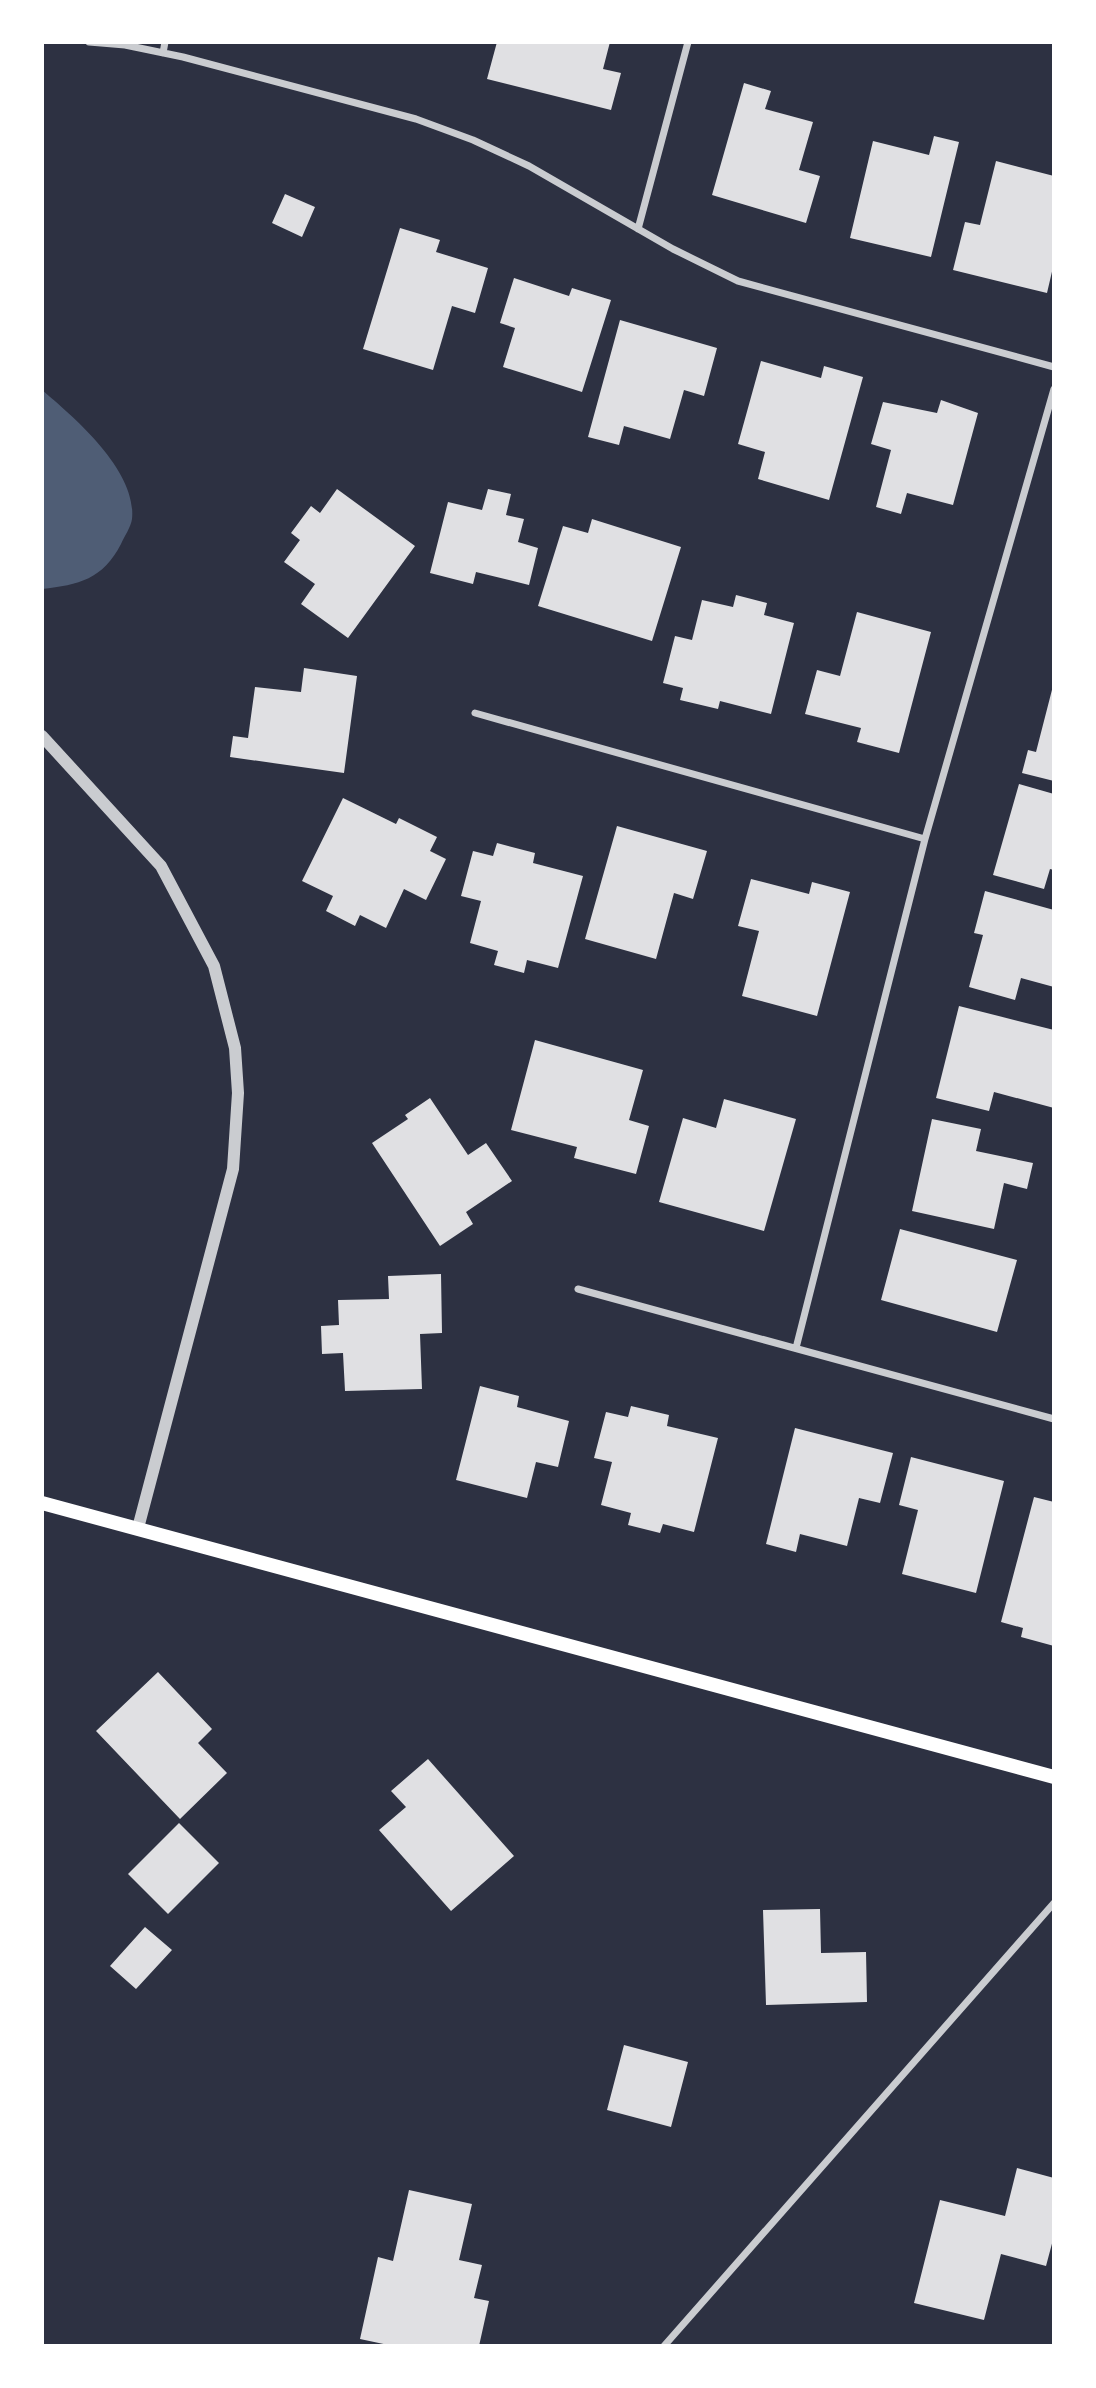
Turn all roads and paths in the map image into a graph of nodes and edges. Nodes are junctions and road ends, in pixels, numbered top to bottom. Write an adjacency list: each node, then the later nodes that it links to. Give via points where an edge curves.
1 (89, 42): 4 (street)
2 (165, 42): 4 (street)
3 (688, 42): 5 (street)
4 (163, 53): 5 (street, via 416,120 473,140 529,166)
5 (638, 229): 6 (street, via 738,281)
6 (1054, 367)
7 (1054, 389): 10 (street)
8 (475, 713): 10 (street)
9 (42, 736): 15 (street, via 161,866 214,966 235,1048 238,1093 233,1169)
10 (925, 839): 12 (street)
11 (578, 1289): 12 (street)
12 (796, 1348): 13 (street)
13 (1054, 1419)
14 (42, 1503): 15 (main road)
15 (138, 1528): 16 (main road)
16 (1054, 1777)
17 (1054, 1903): 18 (street)
18 (664, 2346)

